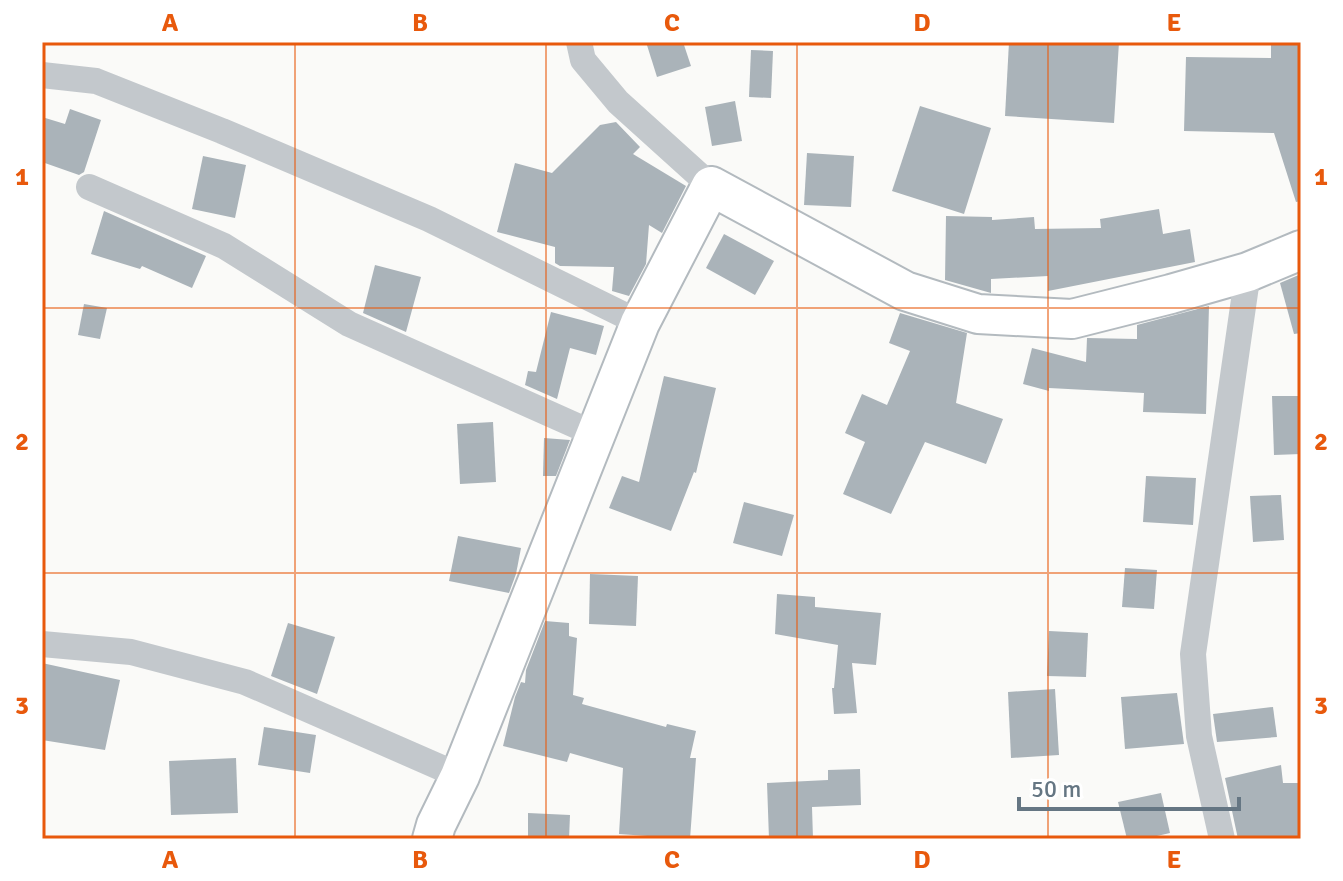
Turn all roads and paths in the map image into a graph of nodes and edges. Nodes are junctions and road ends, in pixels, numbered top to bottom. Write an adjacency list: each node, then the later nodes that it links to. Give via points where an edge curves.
1 (579, 42): 3 (street, via 583,60 618,102)
2 (42, 75): 7 (street, via 96,81 222,131 429,219)
3 (711, 186): 6 (street, via 905,291 978,314 1072,319); 7 (street)
4 (89, 187): 8 (street, via 224,246 349,324)
5 (1301, 250): 6 (street)
6 (1248, 272): 12 (street, via 1193,654 1199,736)
7 (640, 323): 8 (street)
8 (597, 435): 10 (street)
9 (42, 644): 10 (street, via 131,652 245,682)
10 (460, 776): 11 (street)
11 (432, 839)
12 (1222, 839)

